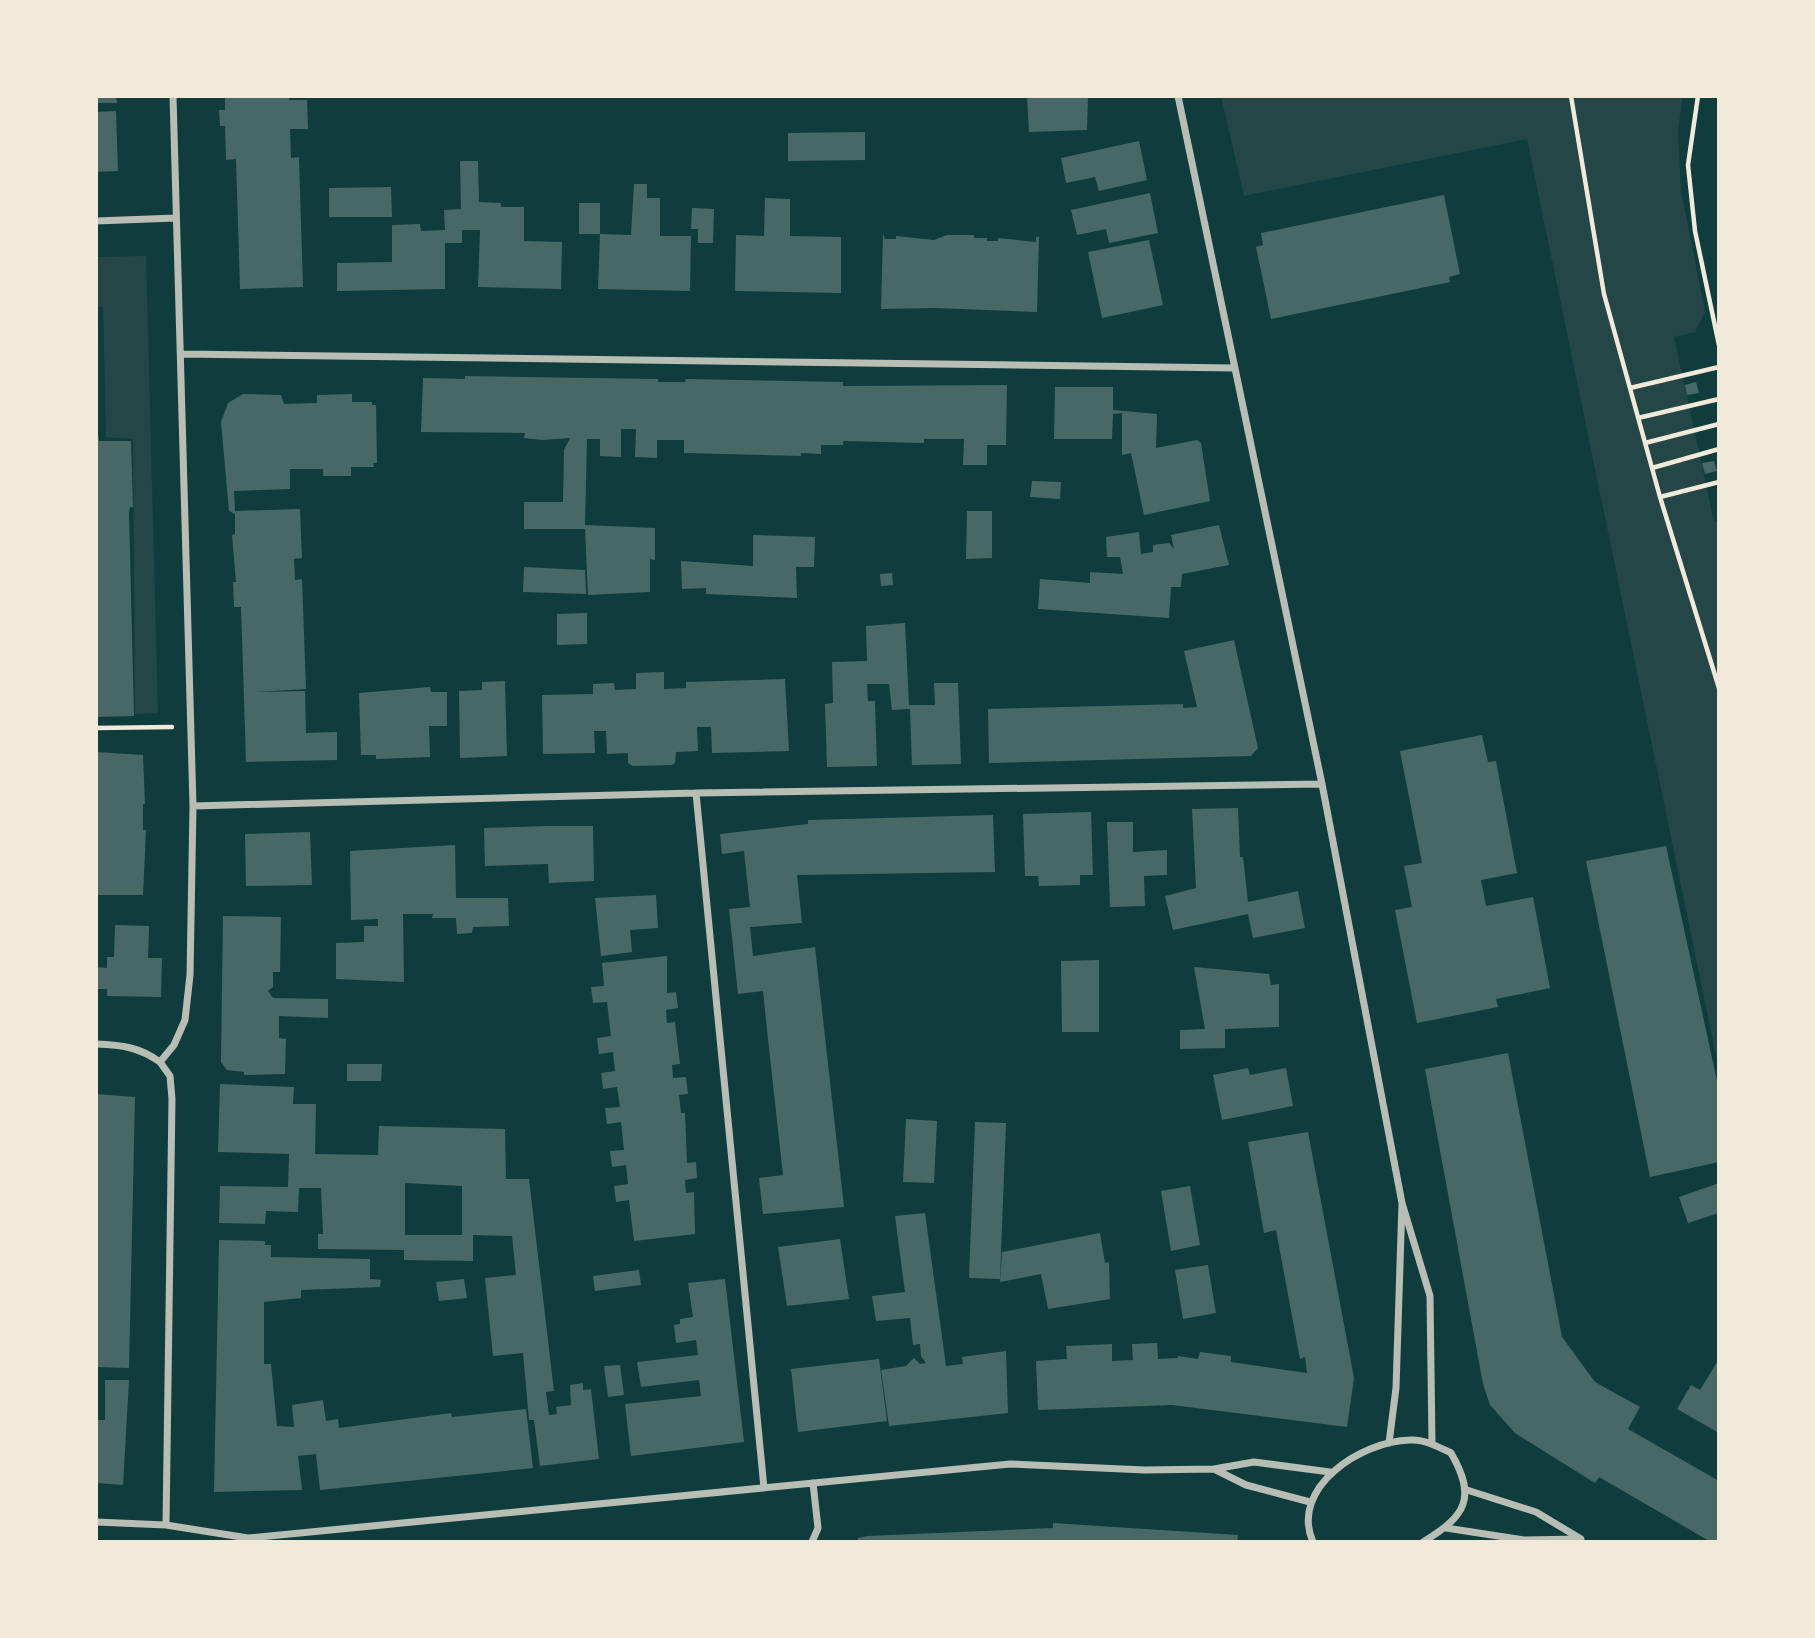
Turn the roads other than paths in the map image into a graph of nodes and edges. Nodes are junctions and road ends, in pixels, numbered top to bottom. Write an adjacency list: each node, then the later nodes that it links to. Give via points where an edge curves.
1 (173, 96): 3 (street)
2 (1178, 96): 6 (street)
3 (176, 218): 4 (street); 5 (street)
4 (96, 220)
5 (182, 354): 6 (street); 9 (street)
6 (1235, 368): 7 (street)
7 (1322, 784): 8 (street); 12 (street)
8 (695, 793): 9 (street); 18 (street)
9 (193, 806): 11 (street, via 185,1020)
10 (96, 1044): 11 (street, via 124,1045)
11 (160, 1062): 22 (street, via 170,1076 172,1100)
12 (1402, 1203): 13 (street, via 1396,1388); 14 (street, via 1430,1296)
13 (1389, 1443): 14 (street, via 1412,1439); 16 (street)
14 (1432, 1444): 19 (street, via 1451,1453 1465,1476)
15 (1214, 1469): 16 (street, via 1254,1462); 17 (street, via 1010,1464); 20 (street, via 1246,1485)
16 (1331, 1472): 20 (street)
17 (813, 1483): 18 (street); 25 (street, via 818,1528)
18 (764, 1488): 22 (street, via 248,1538)
19 (1467, 1490): 23 (street, via 1460,1511); 24 (street, via 1536,1512)
20 (1310, 1502): 26 (street, via 1307,1527)
21 (96, 1522): 22 (street)
22 (166, 1525)
23 (1446, 1528): 24 (street, via 1524,1540); 27 (street)
24 (1585, 1540)
25 (812, 1542)
26 (1313, 1542)
27 (1423, 1542)

